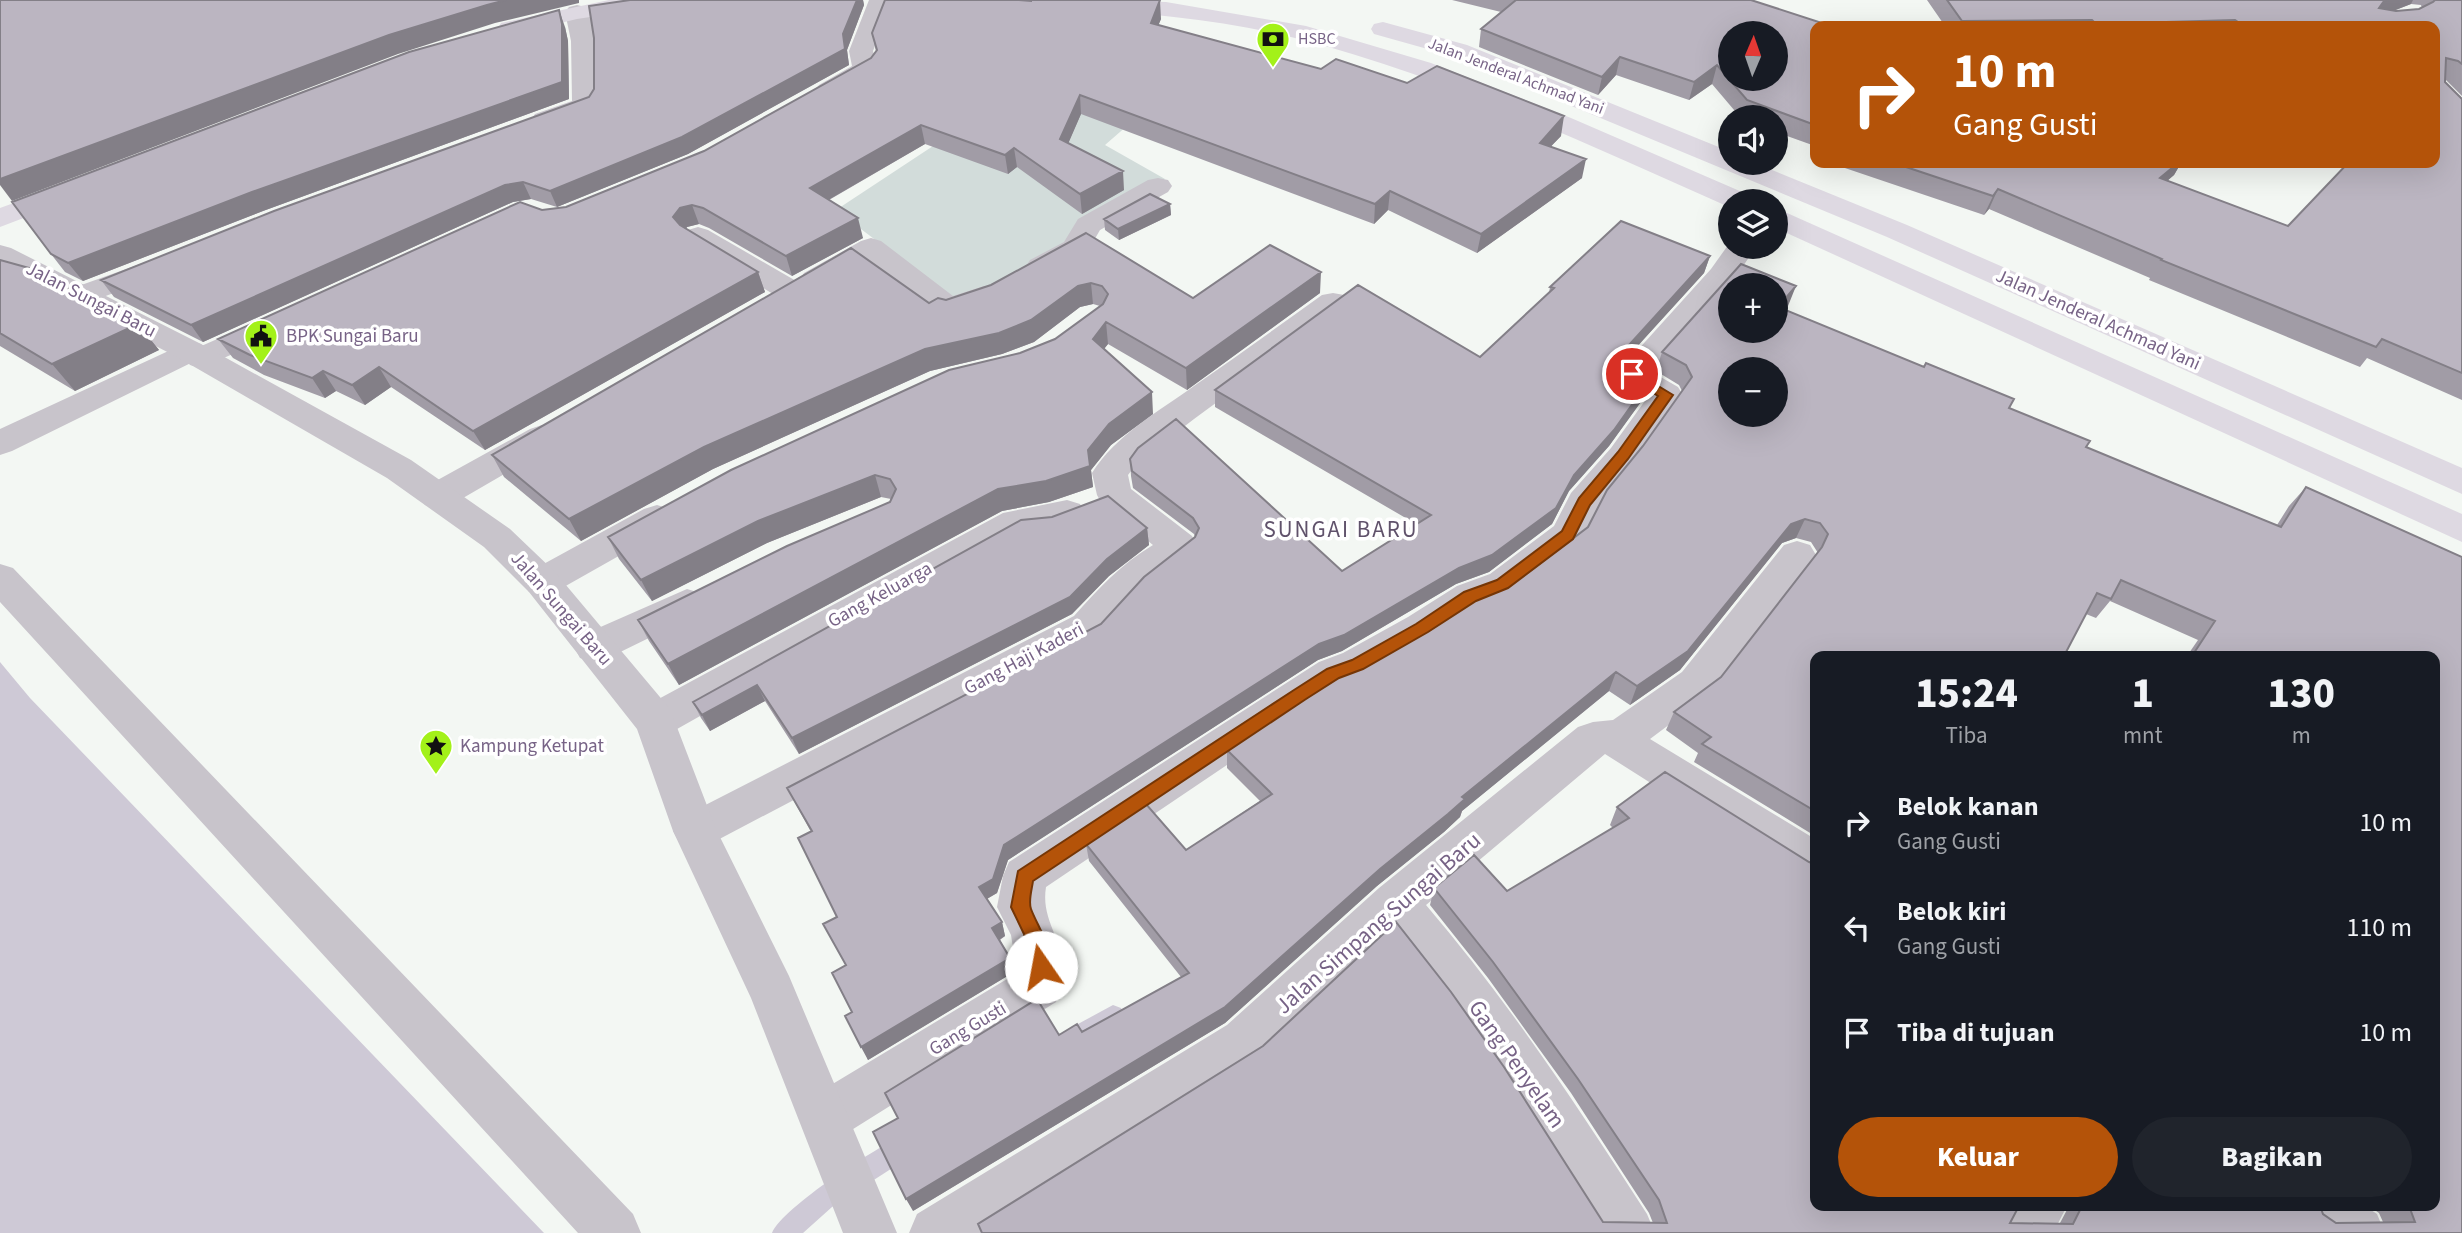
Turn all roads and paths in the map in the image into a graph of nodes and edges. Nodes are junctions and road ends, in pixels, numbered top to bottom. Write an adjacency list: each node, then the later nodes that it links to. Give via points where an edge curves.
1 (656, 0): 5 (highway)
2 (881, 0): 9 (street, via 861,51 865,69)
3 (1076, 0): 16 (highway, Jalan Jenderal Achmad Yani, via 1166,9 1297,31 1422,68)
4 (1255, 0): 6 (highway)
5 (569, 6): 8 (highway); 10 (street, via 583,41 586,105)
6 (1301, 8)
7 (1364, 23): 11 (highway, Jalan Jenderal Achmad Yani, via 1458,50)
8 (489, 26)
9 (807, 101)
10 (521, 129)
11 (1718, 156)
12 (63, 170): 17 (highway)
13 (1763, 175): 30 (highway, Jalan Jenderal Achmad Yani)
14 (90, 183): 18 (highway)
15 (1158, 186): 20 (street, via 1088,225 1076,248 949,309 871,247 780,299)
16 (1718, 192)
17 (0, 194)
18 (0, 218)
19 (1788, 222): 34 (highway, Jalan Jenderal Achmad Yani)
20 (698, 236)
21 (0, 254): 24 (street, Jalan Sungai Baru)
22 (177, 258): 24 (street)
23 (1733, 259): 45 (street, Gang Gusti, via 1632,374 1666,395 1584,502 1567,535 1503,584 1470,596 1422,628 1322,680 1025,876 1020,907 1033,932 1041,967 1039,986)
24 (84, 295): 27 (street, Jalan Sungai Baru)
25 (1334, 302): 31 (street, via 1125,456 1110,473)
26 (295, 315): 27 (street)
27 (195, 354): 29 (street); 32 (street, Jalan Sungai Baru, via 399,468)
28 (562, 425): 32 (street)
29 (0, 443)
30 (2462, 482)
31 (1115, 495): 40 (street, Gang Keluarga, via 1054,518 1016,522); 42 (street, Gang Haji Kaderi, via 1179,546 1119,590 1088,627)
32 (438, 496): 37 (street, Jalan Sungai Baru, via 497,538)
33 (690, 500): 37 (street)
34 (2462, 529)
35 (1797, 555): 41 (street, via 1696,684)
36 (0, 578): 49 (street)
37 (542, 582): 39 (street, Jalan Sungai Baru)
38 (720, 587): 39 (street)
39 (594, 647): 40 (street, Jalan Sungai Baru)
40 (655, 721): 42 (street, Jalan Sungai Baru)
41 (1617, 740): 43 (street); 44 (street, Jalan Simpang Sungai Baru, via 1610,736 1593,739)
42 (695, 831): 45 (street, Jalan Sungai Baru, via 772,992)
43 (1810, 860)
44 (1395, 903): 50 (street, Jalan Simpang Sungai Baru, via 1244,1042); 51 (street, Gang Penyelam, via 1537,1089)
45 (833, 1140): 48 (street, Jalan Sungai Baru)
46 (2037, 1211): 52 (street)
47 (2326, 1211): 53 (street)
48 (865, 1223)
49 (614, 1233)
50 (936, 1233)
51 (1628, 1233)
52 (2020, 1233)
53 (2358, 1233)

